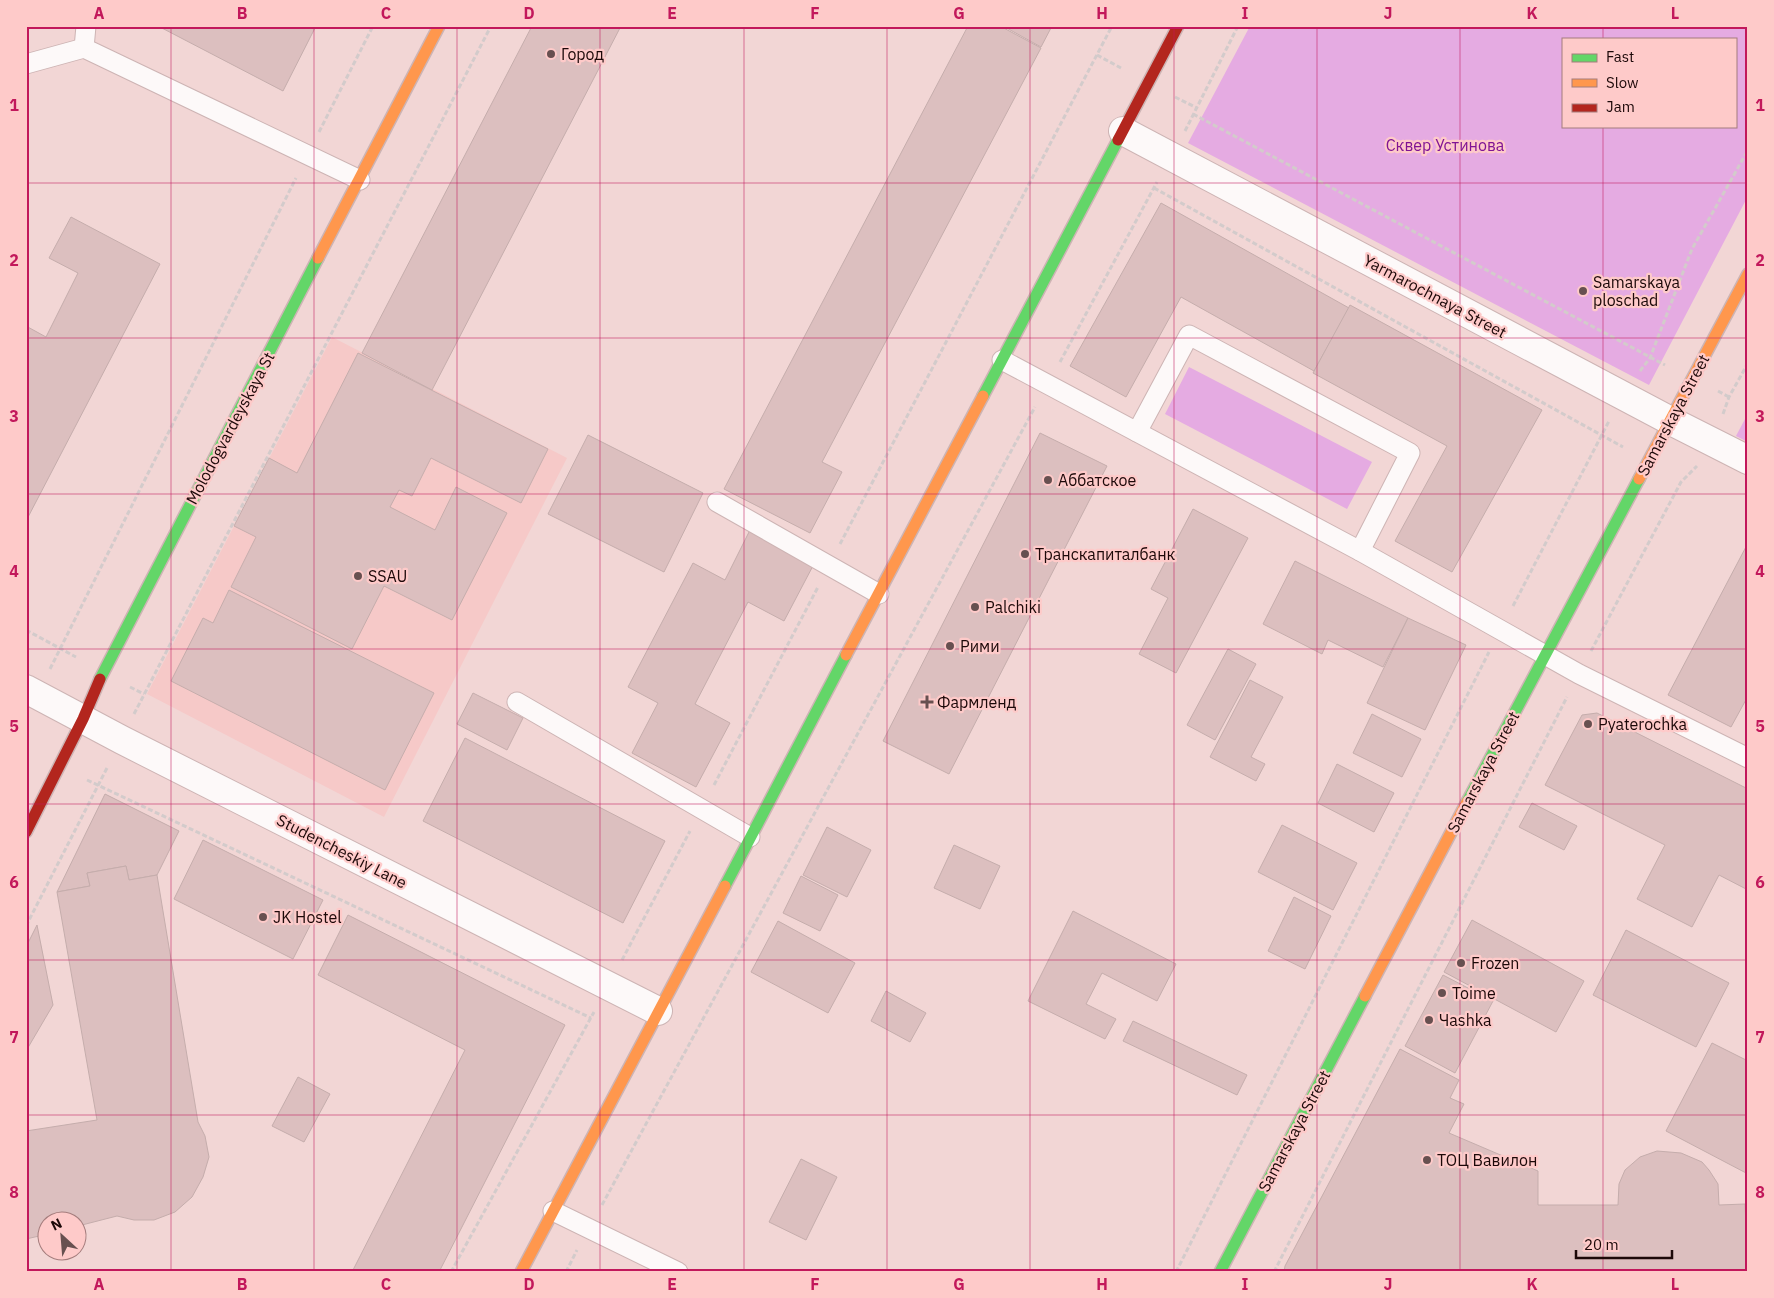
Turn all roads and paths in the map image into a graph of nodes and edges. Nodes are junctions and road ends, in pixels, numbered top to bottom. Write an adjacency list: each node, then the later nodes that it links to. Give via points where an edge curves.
1 (86, 26): 8 (lane)
2 (373, 26): 13 (path)
3 (439, 26): 15 (street, Molodogvardeyskaya St)
4 (491, 26): 43 (path)
5 (1112, 26): 34 (path)
6 (1178, 26): 11 (street)
7 (1238, 26): 10 (path)
8 (84, 48): 9 (lane); 13 (lane)
9 (26, 64)
10 (1194, 114): 14 (path); 18 (path)
11 (1123, 131): 14 (street, Yarmarochnaya Street); 19 (street)
12 (1748, 150): 18 (path, via 1692,249)
13 (307, 155): 15 (lane); 37 (path)
14 (1171, 156): 16 (path); 23 (street, Yarmarochnaya Street)
15 (360, 180): 42 (street, Molodogvardeyskaya St, via 103,672)
16 (1154, 188): 22 (path); 27 (path)
17 (1748, 274): 21 (street, Samarskaya Street)
18 (1650, 358): 21 (path); 23 (path)
19 (1002, 360): 22 (lane); 35 (street)
20 (1748, 363): 24 (path)
21 (1692, 379): 24 (path); 25 (street, Samarskaya Street)
22 (1048, 384): 26 (lane); 55 (path)
23 (1624, 396): 25 (street, Yarmarochnaya Street); 27 (path)
24 (1729, 397): 28 (path)
25 (1669, 420): 28 (street, Yarmarochnaya Street); 30 (street, Samarskaya Street)
26 (1137, 432): 33 (lane); 33 (lane, via 1189,335 1410,453)
27 (1602, 434): 30 (path); 36 (path)
28 (1712, 441): 29 (street, Yarmarochnaya Street); 31 (path, via 1696,467)
29 (1748, 460)
30 (1648, 462): 31 (path); 38 (street, Samarskaya Street)
31 (1681, 482): 39 (path)
32 (717, 502): 34 (lane)
33 (1360, 551): 36 (lane)
34 (829, 566): 35 (lane); 47 (path)
35 (879, 594): 49 (street)
36 (1500, 630): 38 (lane); 60 (path)
37 (59, 648)
38 (1546, 655): 39 (lane); 61 (street, Samarskaya Street)
39 (1579, 674): 44 (lane); 62 (path)
40 (26, 689): 42 (street, Studencheskiy Lane)
41 (517, 702): 47 (lane)
42 (83, 719): 43 (street, Studencheskiy Lane); 45 (street, Molodogvardeyskaya St)
43 (122, 740): 46 (path); 51 (street, Studencheskiy Lane)
44 (1747, 756)
45 (58, 768): 46 (path); 48 (street, Molodogvardeyskaya St)
46 (98, 784): 50 (path); 53 (path)
47 (702, 809): 49 (lane); 51 (path)
48 (26, 832)
49 (750, 837): 52 (street)
50 (26, 926)
51 (608, 986): 52 (street, Studencheskiy Lane); 53 (path)
52 (658, 1012): 54 (street)
53 (591, 1018): 56 (path)
54 (553, 1211): 55 (lane); 57 (street)
55 (589, 1228): 58 (path); 59 (lane)
56 (451, 1272)
57 (521, 1272)
58 (566, 1272)
59 (678, 1272)
60 (1176, 1272)
61 (1220, 1272)
62 (1274, 1272)

